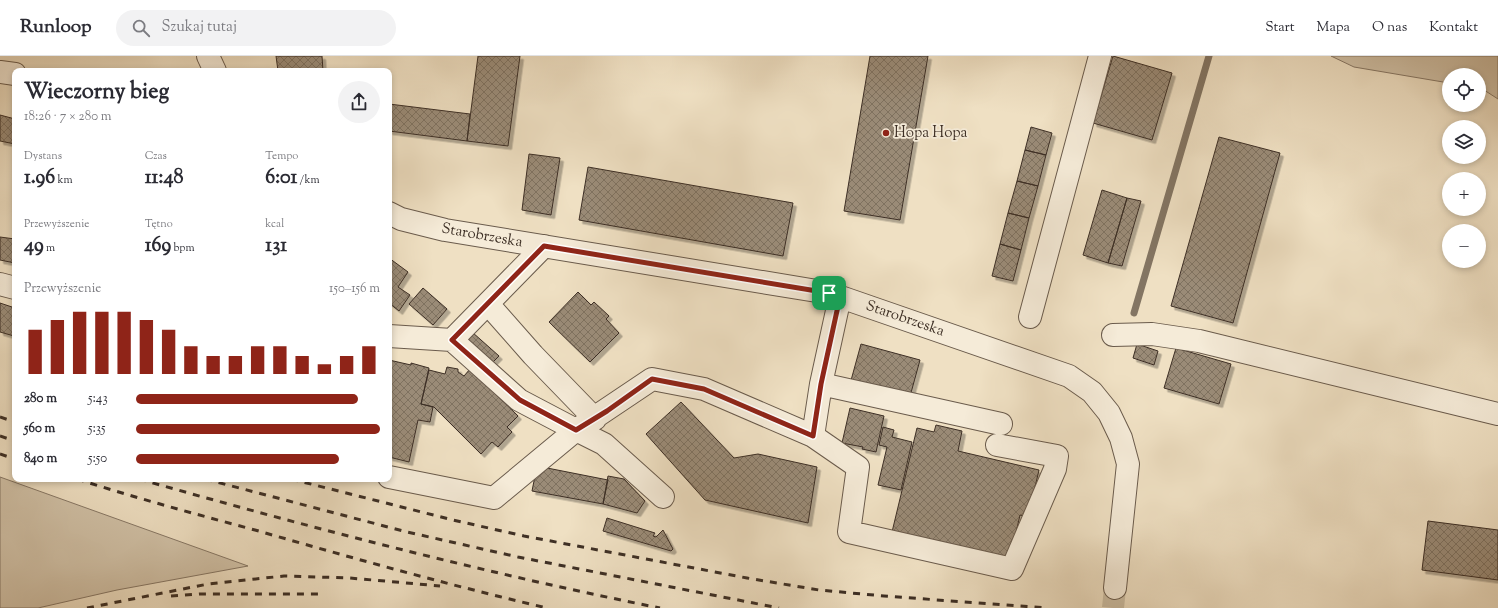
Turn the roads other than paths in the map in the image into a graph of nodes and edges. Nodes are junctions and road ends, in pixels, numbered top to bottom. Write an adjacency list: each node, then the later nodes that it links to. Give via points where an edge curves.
1 (208, 56): 3 (street)
2 (1100, 56): 12 (street)
3 (214, 68)
4 (0, 72): 5 (street)
5 (12, 74)
6 (392, 214): 7 (street, Starobrzeska, via 445,230)
7 (544, 246): 10 (street, Starobrzeska, via 829,293); 11 (street)
8 (0, 284): 9 (street)
9 (12, 287)
10 (840, 297): 16 (street); 23 (street, Starobrzeska, via 1069,376 1092,392 1109,413 1121,438 1128,464)
11 (488, 304): 15 (street); 18 (street)
12 (1030, 317)
13 (1113, 335): 17 (street, via 1152,334 1199,341)
14 (392, 336): 15 (street)
15 (452, 340): 19 (street, via 520,400)
16 (821, 384): 20 (street); 20 (street, via 999,435 1057,456 1055,469 1012,569 849,532 858,467)
17 (1498, 414)
18 (595, 419): 19 (street); 20 (street, via 652,379 704,389)
19 (576, 430): 21 (street, via 494,498); 22 (street, via 604,444)
20 (813, 436)
21 (392, 479)
22 (664, 497)
23 (1115, 588)

